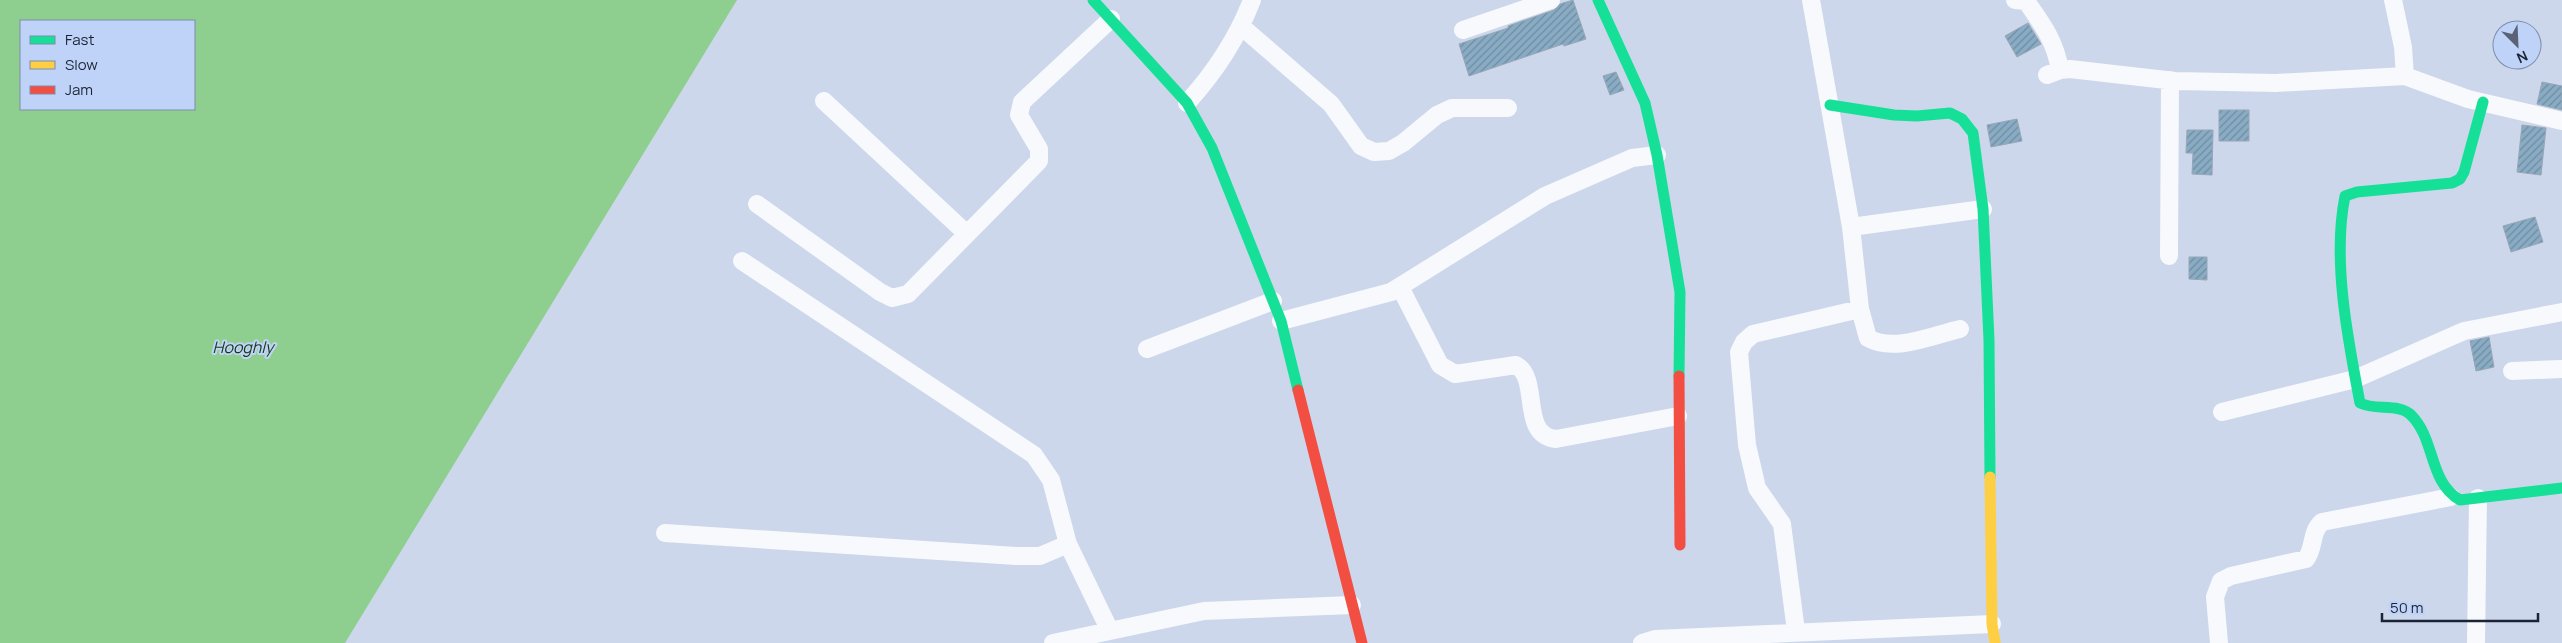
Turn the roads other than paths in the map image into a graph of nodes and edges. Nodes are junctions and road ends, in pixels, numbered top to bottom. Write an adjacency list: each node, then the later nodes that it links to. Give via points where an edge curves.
1 (1093, 0): 8 (street)
2 (1252, 0): 9 (street)
3 (1551, 0): 10 (street)
4 (1811, 0): 16 (street)
5 (2015, 0): 12 (street, via 2026,1 2057,50 2053,72)
6 (2393, 0): 11 (street, via 2403,47)
7 (1602, 1): 19 (street, via 1645,103)
8 (1111, 20): 15 (street); 23 (street, via 1022,102 1019,115 1040,149 1039,161)
9 (1242, 27): 15 (street, via 1210,77); 17 (street, via 1331,104 1361,146 1374,152 1388,151 1403,143 1437,115 1452,108)
10 (1463, 30)
11 (2405, 76): 12 (street, via 2276,83); 14 (street)
12 (2170, 80): 24 (street)
13 (824, 101): 23 (street)
14 (2483, 102): 18 (street); 35 (street, via 2460,179 2452,183 2344,196 2342,252)
15 (1187, 103): 27 (street, via 1212,148)
16 (1830, 105): 21 (street, via 1902,115 1950,113 1962,119 1973,133); 22 (street)
17 (1508, 108)
18 (2562, 122)
19 (1657, 155): 26 (street, via 1632,158 1545,196); 37 (street, via 1680,292)
20 (757, 204): 23 (street, via 892,298 908,294)
21 (1983, 210): 22 (street); 45 (street, via 1989,340)
22 (1852, 227): 28 (street)
23 (967, 234)
24 (2169, 256)
25 (742, 261): 42 (street, via 1034,456 1051,480)
26 (1400, 286): 30 (street, via 1391,292); 37 (street, via 1440,365 1448,371 1455,374 1516,365 1524,371 1536,425 1546,438 1556,439)
27 (1273, 301): 30 (street); 32 (street)
28 (1860, 309): 31 (street, via 1868,338 1882,344 1896,344); 47 (street, via 1753,334 1739,352 1747,445 1758,488 1782,524)
29 (2562, 312): 35 (street, via 2464,331)
30 (1281, 321): 44 (street)
31 (1960, 329)
32 (1147, 349)
33 (2562, 369): 34 (street)
34 (2512, 370)
35 (2355, 379): 36 (street); 39 (street, via 2360,403 2366,407 2405,411 2412,416 2429,448 2441,484)
36 (2222, 412)
37 (1678, 416): 43 (street)
38 (2562, 488): 40 (street)
39 (2451, 497): 40 (street, via 2460,500); 52 (street, via 2322,522 2313,534 2306,559 2221,581 2215,597)
40 (2478, 498): 53 (street)
41 (665, 533): 42 (street, via 1016,556 1040,556)
42 (1068, 544): 46 (street)
43 (1680, 545)
44 (1352, 605): 46 (street, via 1204,611); 49 (street)
45 (1992, 624): 47 (street); 51 (street)
46 (1110, 631): 48 (street)
47 (1796, 631): 50 (street, via 1655,638)
48 (1053, 643)
49 (1362, 643)
50 (1642, 643)
51 (1995, 643)
52 (2219, 643)
53 (2476, 643)

